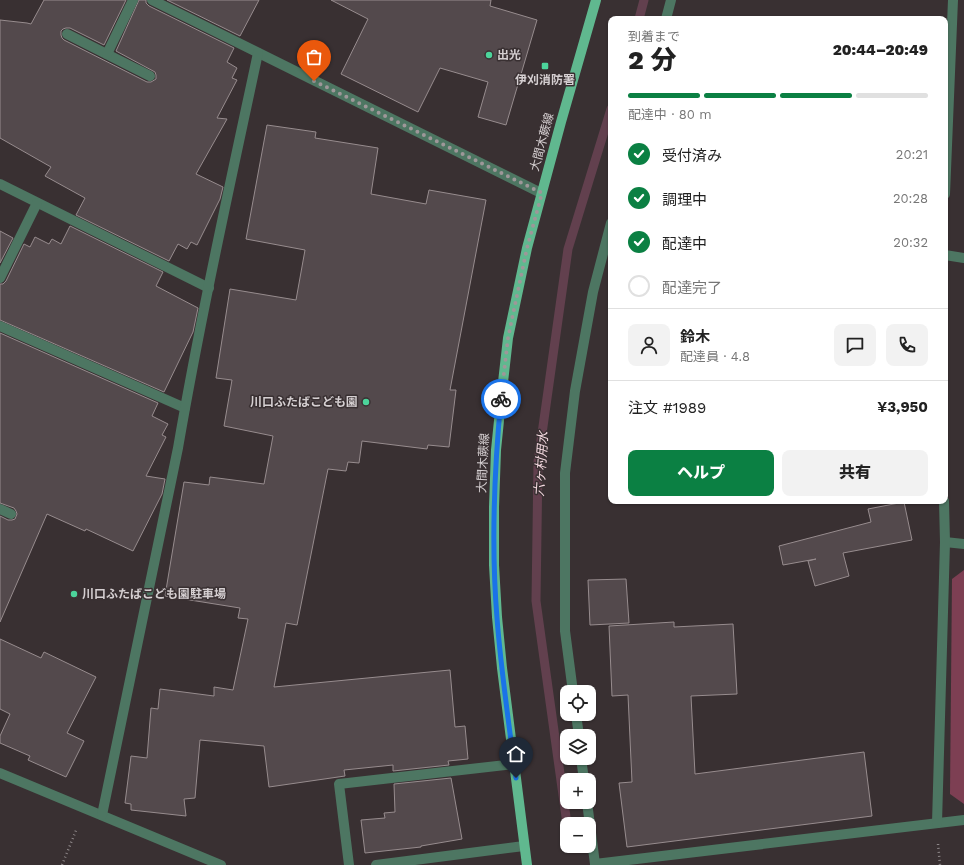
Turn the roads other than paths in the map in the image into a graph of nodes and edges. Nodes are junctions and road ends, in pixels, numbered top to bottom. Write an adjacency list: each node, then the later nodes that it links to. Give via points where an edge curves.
1 (133, 0): 9 (street)
2 (152, 0): 8 (street)
3 (596, 0): 13 (main road, 大間木蕨線)
4 (671, 0): 6 (street)
5 (953, 0): 11 (street)
6 (667, 16)
7 (67, 34): 9 (street)
8 (258, 53): 13 (street); 19 (street)
9 (107, 54): 10 (street)
10 (150, 76)
11 (948, 121)
12 (0, 184): 14 (street)
13 (542, 193): 28 (main road, 大間木蕨線, via 527,248 508,338 496,450 496,617)
14 (37, 203): 18 (street); 19 (street)
15 (608, 234): 27 (street, via 593,292 575,391 565,474 565,631)
16 (948, 255): 17 (street)
17 (964, 258)
18 (0, 278)
19 (208, 288): 21 (street)
20 (0, 326): 21 (street)
21 (185, 408): 31 (street)
22 (944, 504): 25 (street)
23 (0, 509): 24 (street)
24 (11, 514)
25 (945, 542): 26 (street); 33 (street)
26 (964, 544)
27 (572, 685)
28 (514, 764): 34 (main road, 大間木蕨線); 36 (street, via 339,784)
29 (0, 772): 31 (street)
30 (588, 809): 33 (street, via 595,864)
31 (102, 815): 35 (street)
32 (964, 820): 33 (street)
33 (937, 823)
34 (524, 846): 37 (street); 38 (main road, 大間木蕨線)
35 (221, 865)
36 (349, 865)
37 (376, 865)
38 (527, 865)

